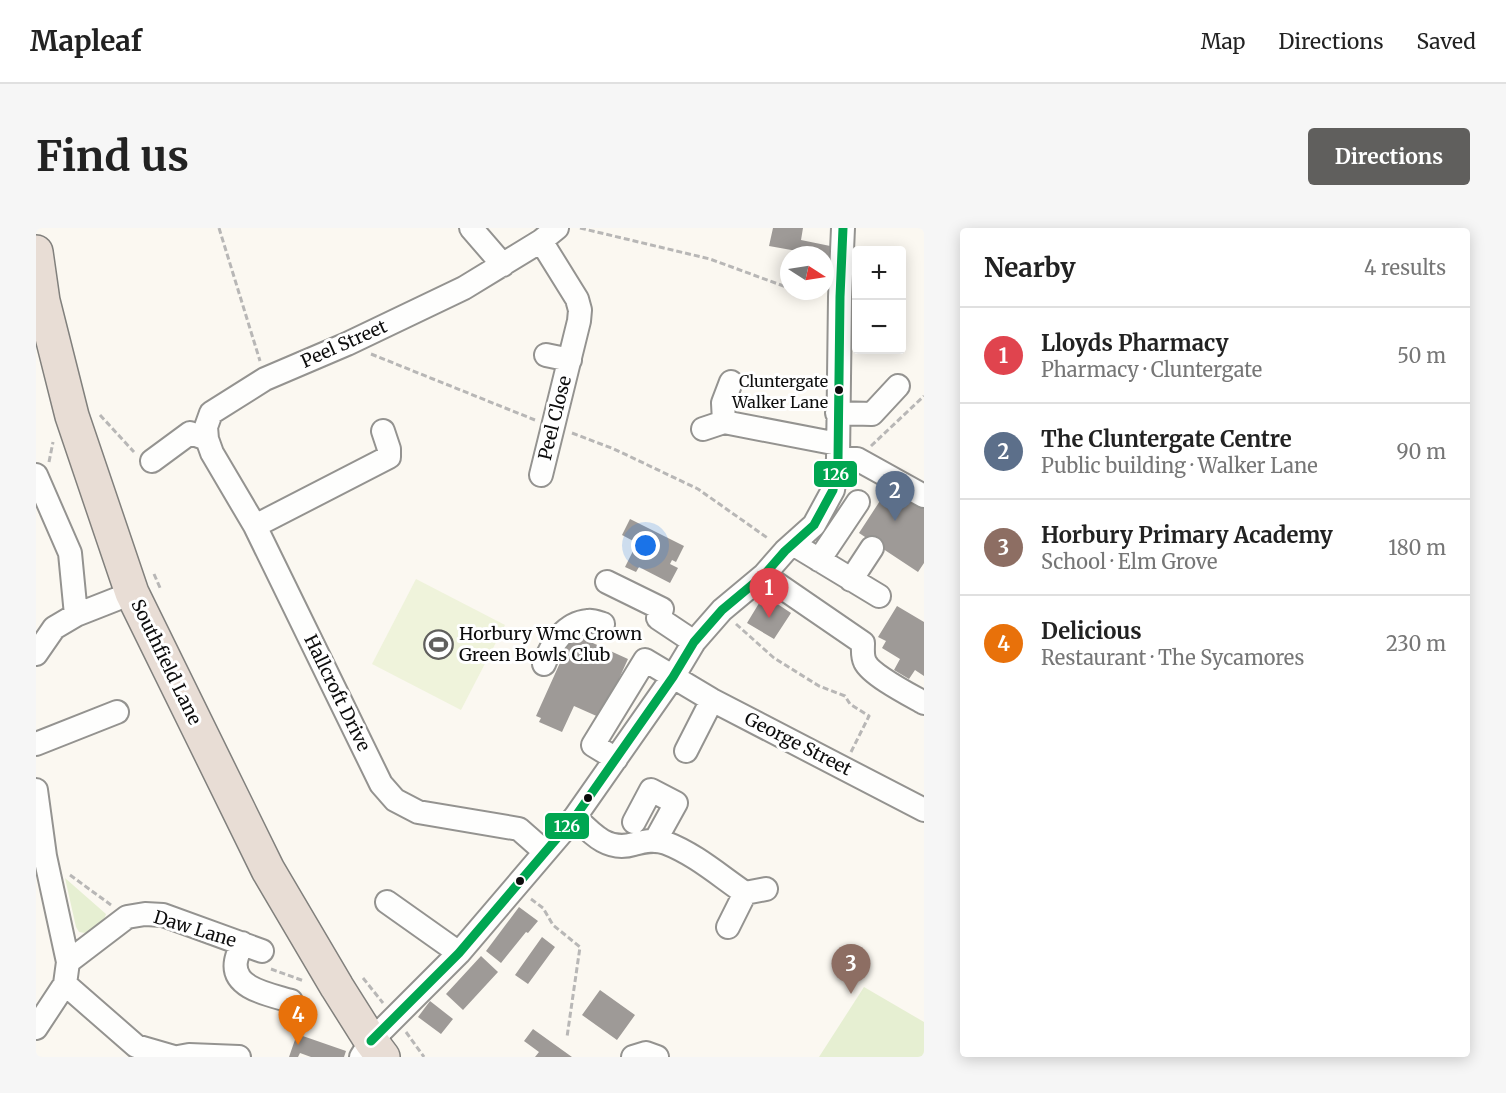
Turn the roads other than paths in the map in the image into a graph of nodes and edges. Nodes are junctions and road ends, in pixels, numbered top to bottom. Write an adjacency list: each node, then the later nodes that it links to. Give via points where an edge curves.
1 (471, 228): 5 (street)
2 (843, 228): 10 (street)
3 (549, 234): 5 (street, Peel Street); 7 (street, Peel Close, via 580,310)
4 (36, 252): 26 (highway, Southfield Lane, via 43,301 69,405)
5 (503, 265): 12 (street, Peel Street, via 347,345 265,379 212,413 206,428)
6 (546, 355): 7 (street, Peel Close)
7 (570, 360): 16 (street, Peel Close)
8 (731, 382): 13 (street, via 713,426)
9 (898, 386): 10 (street, via 872,414)
10 (837, 412): 13 (street)
11 (383, 431): 19 (street, via 389,457)
12 (207, 440): 14 (street, via 190,433); 19 (street, Hallcroft Drive)
13 (844, 454): 17 (street); 20 (street, via 833,490 814,525)
14 (152, 461)
15 (36, 475): 28 (street, via 70,553)
16 (541, 475)
17 (924, 496)
18 (858, 502): 22 (street)
19 (255, 526): 46 (street, Hallcroft Drive, via 381,784 395,800 418,812 519,829)
20 (793, 544): 22 (street); 23 (street)
21 (872, 548): 24 (street)
22 (819, 560): 24 (street)
23 (764, 575): 30 (street, via 722,610); 35 (street, via 863,643 866,665)
24 (852, 580): 27 (street)
25 (607, 582): 30 (street, via 662,609 658,618)
26 (149, 586): 28 (street); 53 (highway, Southfield Lane, via 268,870)
27 (879, 596)
28 (76, 615): 31 (street, via 54,628)
29 (603, 624): 32 (street, via 589,620 561,634)
30 (694, 642): 33 (street)
31 (36, 654)
32 (544, 664)
33 (673, 677): 34 (street, George Street); 39 (street); 39 (street, George Street, via 645,660 593,745)
34 (712, 700): 38 (street); 42 (street, George Street)
35 (924, 703)
36 (117, 712): 37 (street)
37 (36, 744)
38 (686, 751)
39 (615, 759): 43 (street)
40 (36, 790): 41 (street)
41 (36, 799): 50 (street)
42 (924, 810)
43 (575, 817): 45 (street, via 597,838 613,846); 46 (street)
44 (634, 822): 45 (street, via 651,790 675,803)
45 (655, 841): 48 (street, via 664,842 756,891)
46 (544, 851): 49 (street)
47 (387, 902): 49 (street)
48 (728, 927)
49 (459, 953): 53 (street, via 395,1017)
50 (66, 973): 51 (street, Daw Lane, via 126,916 163,915 252,947 235,962 240,981); 52 (street, Daw Lane); 54 (street, via 136,1046)
51 (291, 1001)
52 (36, 1028)
53 (371, 1052)
54 (176, 1057): 55 (street)
55 (239, 1057)
56 (633, 1057): 57 (street, via 646,1053)
57 (657, 1057)

